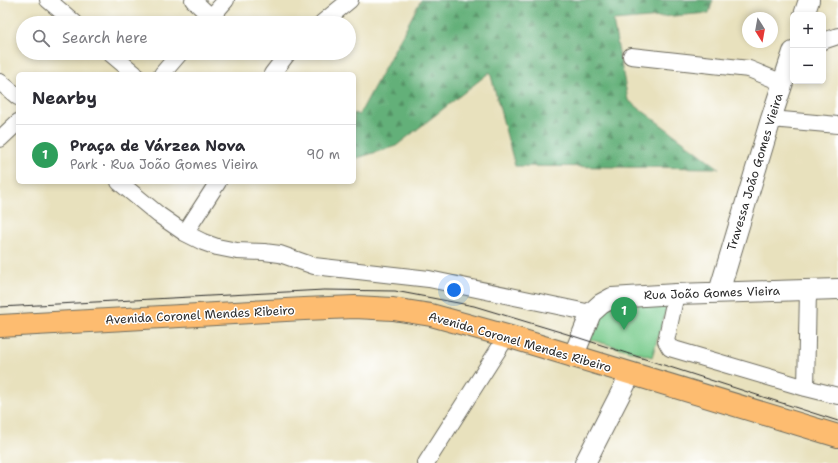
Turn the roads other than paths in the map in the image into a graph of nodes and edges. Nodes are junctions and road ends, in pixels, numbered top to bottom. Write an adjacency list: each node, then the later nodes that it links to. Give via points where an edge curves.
1 (48, 0): 7 (street)
2 (193, 0): 8 (street)
3 (226, 0): 9 (street)
4 (350, 0): 10 (street)
5 (809, 0): 6 (street)
6 (805, 12)
7 (67, 16)
8 (205, 16)
9 (212, 16)
10 (331, 16)
11 (838, 36): 12 (street)
12 (826, 40)
13 (631, 56): 22 (street, via 749,69)
14 (118, 60): 18 (street)
15 (174, 60): 19 (street)
16 (283, 60): 20 (street)
17 (790, 61): 22 (street, Travessa João Gomes Vieira)
18 (133, 72)
19 (164, 72)
20 (274, 72)
21 (0, 82): 23 (street)
22 (783, 83): 24 (street, Travessa João Gomes Vieira)
23 (16, 95)
24 (771, 120): 26 (street); 33 (street, Travessa João Gomes Vieira)
25 (16, 124): 27 (street)
26 (838, 125)
27 (0, 139)
28 (121, 184): 30 (street)
29 (217, 184): 30 (street)
30 (186, 233): 35 (street, via 217,247 280,254 314,266 429,279)
31 (838, 289): 32 (street, Rua João Gomes Vieira)
32 (808, 290): 33 (street, Rua João Gomes Vieira); 40 (street)
33 (719, 292): 34 (street, Rua João Gomes Vieira)
34 (676, 294): 35 (street, Rua João Gomes Vieira, via 612,298); 40 (street, via 666,340 670,348)
35 (591, 313): 38 (street)
36 (0, 326): 37 (main road, Avenida Coronel Mendes Ribeiro, via 355,307 431,315)
37 (507, 336): 38 (main road, Avenida Coronel Mendes Ribeiro); 43 (street)
38 (573, 357): 39 (main road, Avenida Coronel Mendes Ribeiro)
39 (631, 373): 42 (main road, Avenida Coronel Mendes Ribeiro); 44 (street)
40 (806, 388): 41 (street)
41 (838, 396)
42 (838, 436)
43 (426, 463)
44 (585, 463)

